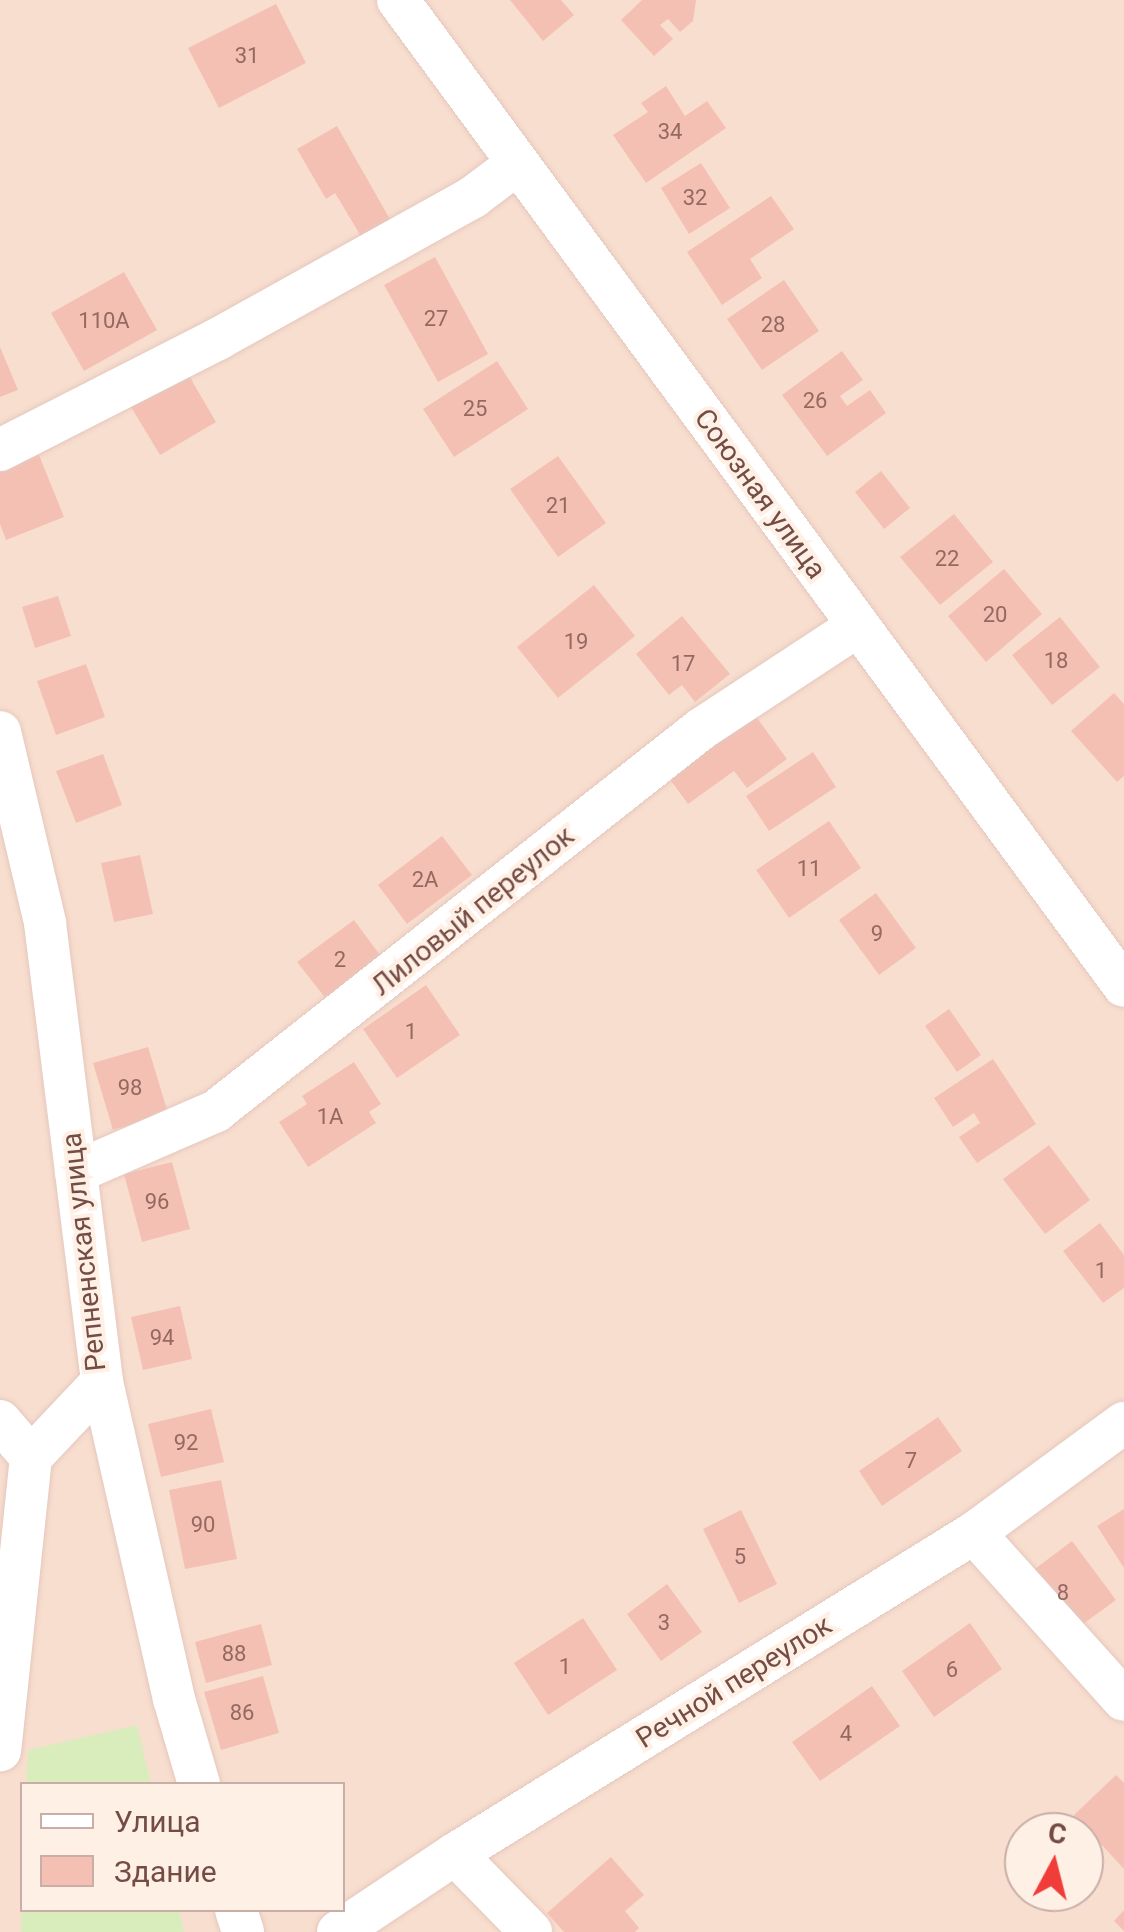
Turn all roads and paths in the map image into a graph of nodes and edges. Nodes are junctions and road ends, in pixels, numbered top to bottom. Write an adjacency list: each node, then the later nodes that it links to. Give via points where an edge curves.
1 (398, 0): 2 (street, Союзная улица)
2 (517, 164): 3 (street, via 473,196 218,339); 4 (street, Союзная улица)
3 (0, 450)
4 (858, 626): 6 (street, Союзная улица); 7 (street, Лиловый переулок, via 701,729 216,1111)
5 (0, 732): 7 (street, Репненская улица, via 45,923)
6 (1124, 986)
7 (76, 1172): 8 (street, Репненская улица)
8 (102, 1382): 11 (street, Репненская улица); 15 (street)
9 (0, 1421): 11 (street)
10 (1124, 1422): 12 (street, Речной переулок)
11 (31, 1457): 14 (street)
12 (974, 1534): 13 (street); 16 (street, Речной переулок)
13 (1124, 1700)
14 (0, 1750)
15 (198, 1782)
16 (455, 1854): 17 (street, Речной переулок); 18 (street)
17 (338, 1932)
18 (531, 1932)

